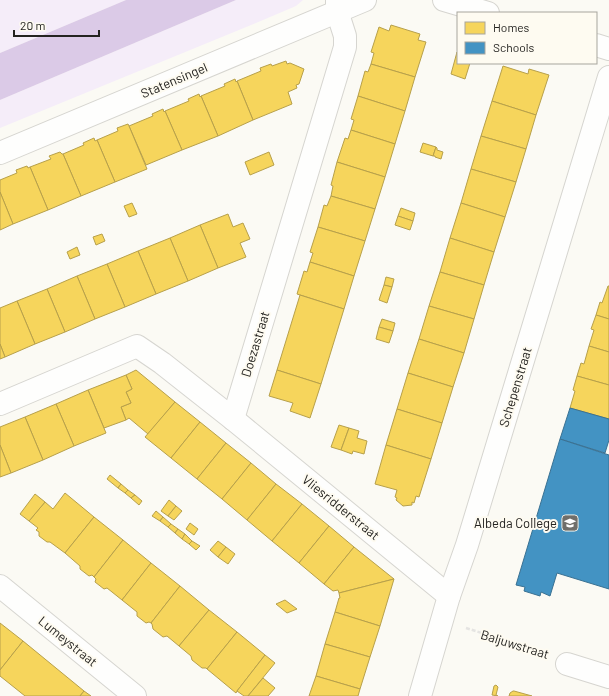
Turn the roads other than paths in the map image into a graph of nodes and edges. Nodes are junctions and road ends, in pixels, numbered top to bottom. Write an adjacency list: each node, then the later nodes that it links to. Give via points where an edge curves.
1 (365, 0): 3 (street, Statensingel)
2 (444, 0): 4 (street)
3 (337, 6): 8 (street, Statensingel); 10 (street, Doezastraat, via 346,36 345,47)
4 (485, 12)
5 (597, 45): 6 (street)
6 (609, 49)
7 (609, 77): 12 (street, Schepenstraat, via 467,545)
8 (0, 153)
9 (0, 404): 10 (street, via 137,346)
10 (233, 419): 12 (street, Vliesridderstraat)
11 (0, 586): 15 (street, Lumeystraat)
12 (449, 596): 16 (street, Schepenstraat)
13 (567, 664): 14 (street)
14 (609, 677)
15 (135, 696)
16 (420, 696)

